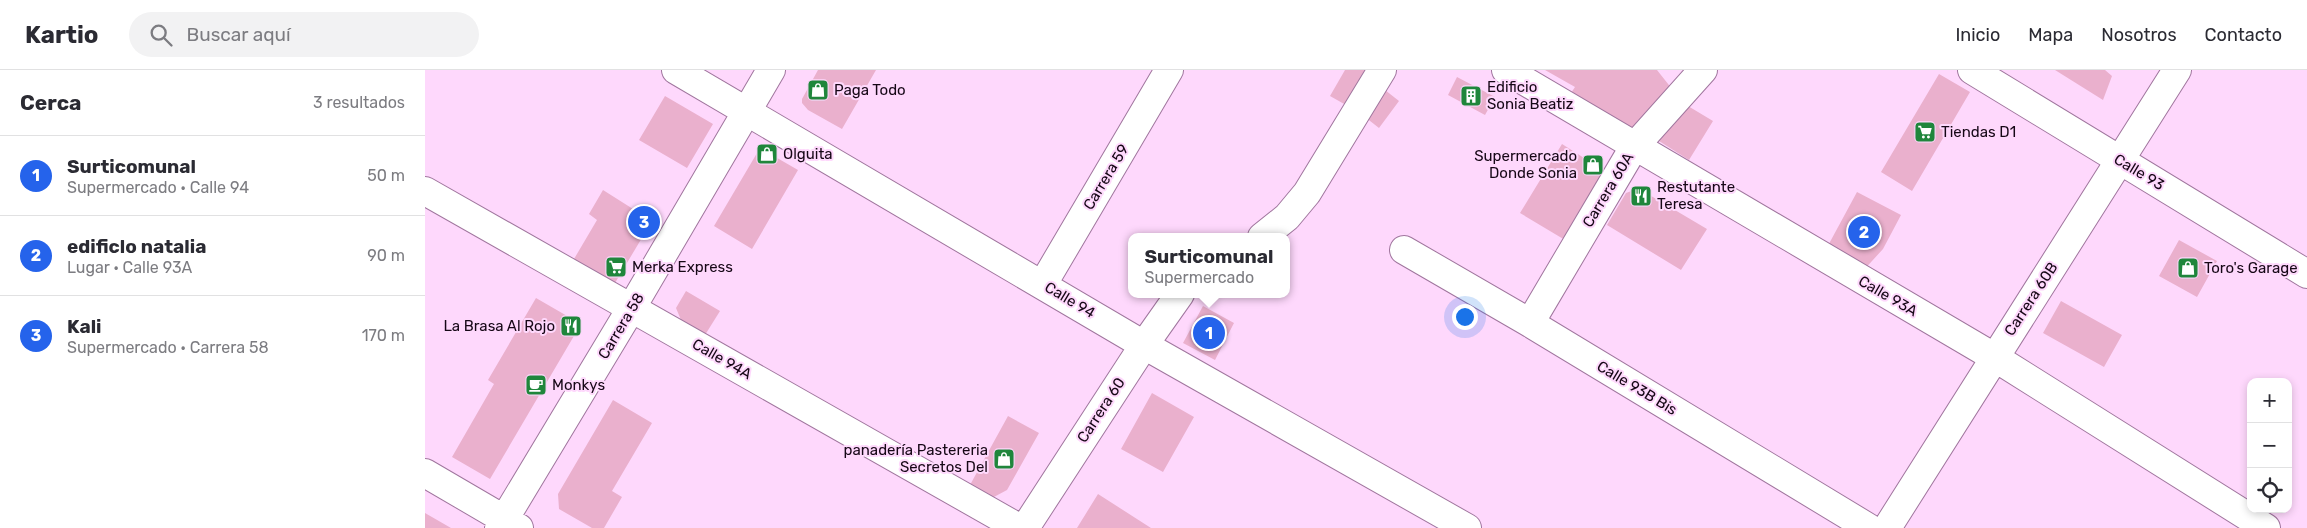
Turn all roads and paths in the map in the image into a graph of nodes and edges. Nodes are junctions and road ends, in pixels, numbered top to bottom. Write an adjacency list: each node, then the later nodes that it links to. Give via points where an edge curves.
1 (676, 70): 9 (street, Calle 94)
2 (771, 70): 9 (street, Carrera 58)
3 (1169, 70): 16 (street, Carrera 59)
4 (1382, 70): 13 (street, via 1307,193 1287,217)
5 (1507, 70): 10 (street, Calle 93A)
6 (1703, 70): 10 (street, Carrera 60A)
7 (1972, 70): 11 (street, Calle 93)
8 (2177, 70): 11 (street, Carrera 60B)
9 (746, 111): 16 (street, Calle 94); 18 (street, Carrera 58)
10 (1634, 147): 19 (street, Carrera 60A); 21 (street, Calle 93A)
11 (2121, 160): 15 (street, Calle 93); 21 (street, Carrera 60B)
12 (425, 191): 18 (street, Calle 94A)
13 (1267, 233)
14 (1404, 250): 19 (street, Calle 93B Bis)
15 (2307, 274)
16 (1043, 284): 20 (street, Calle 94)
17 (1177, 298): 20 (street, Carrera 60)
18 (632, 307): 23 (street, Carrera 58); 24 (street, Calle 94A)
19 (1529, 323): 27 (street, Calle 93B Bis)
20 (1144, 345): 25 (street, Carrera 60); 26 (street, Calle 94)
21 (1994, 357): 28 (street, Carrera 60B); 29 (street, Calle 93A)
22 (425, 473): 23 (street)
23 (507, 525)
24 (1019, 528)
25 (1025, 528)
26 (1467, 528)
27 (1869, 528)
28 (1887, 528)
29 (2266, 528)

